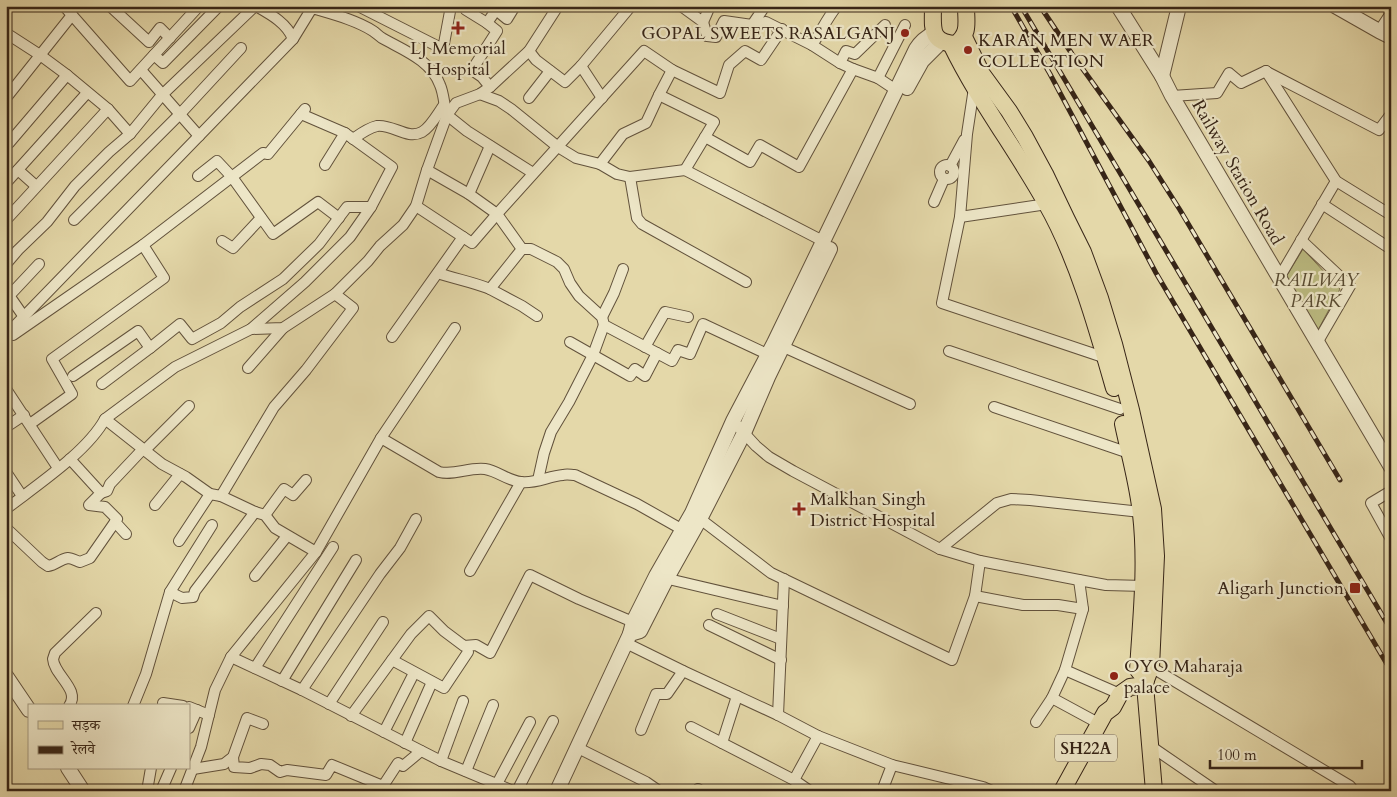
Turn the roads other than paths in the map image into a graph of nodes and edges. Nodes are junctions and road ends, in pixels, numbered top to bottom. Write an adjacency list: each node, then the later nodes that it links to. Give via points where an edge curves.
1 (64, 6): 23 (street)
2 (110, 6): 32 (street, via 149,42 160,28)
3 (199, 6): 32 (street)
4 (218, 6): 39 (street, via 163,63)
5 (256, 6): 33 (street, via 290,31); 55 (street)
6 (358, 6): 7 (street, via 443,49)
7 (451, 6)
8 (468, 6): 25 (street, via 466,10)
9 (515, 6): 25 (street, via 507,19 496,10)
10 (558, 6): 37 (street)
11 (631, 6): 41 (street)
12 (680, 6): 24 (street)
13 (710, 6): 24 (street)
14 (765, 6): 26 (street)
15 (837, 6): 35 (street)
16 (933, 6): 34 (main road, via 933,28)
17 (966, 6): 34 (main road, via 967,27)
18 (1118, 6): 48 (street, Railway Station Road)
19 (1179, 6): 48 (street)
20 (1335, 6): 30 (street)
21 (312, 7): 33 (street); 62 (street, via 372,30 430,68 440,85)
22 (1391, 13): 30 (street)
23 (72, 15): 38 (street); 43 (street, via 130,81)
24 (703, 22): 26 (street, via 707,36 716,37 724,21)
25 (487, 23): 50 (street, via 497,31 472,70)
26 (752, 25): 29 (street, via 766,22)
27 (885, 25): 40 (street, via 855,54 846,51)
28 (905, 25): 49 (street)
29 (782, 29): 35 (street); 44 (street, via 761,60 745,51 729,65 720,93)
30 (1385, 34)
31 (8, 37): 38 (street)
32 (170, 38): 39 (street)
33 (293, 39): 67 (street)
34 (947, 39): 51 (main road); 52 (street, via 927,37 920,42); 117 (main road, via 982,74 1009,111 1045,174 1083,252); 129 (street, via 922,61 911,80 790,334)
35 (812, 45): 40 (street)
36 (241, 48): 63 (street)
37 (529, 51): 45 (street); 50 (street)
38 (40, 55): 47 (street); 58 (street)
39 (154, 55): 43 (street)
40 (840, 63): 42 (street)
41 (581, 66): 45 (street, via 565,82); 60 (street)
42 (853, 69): 49 (street); 69 (street, via 799,167 760,145 750,162)
43 (141, 70): 55 (street)
44 (672, 70): 56 (street); 60 (street, via 644,51)
45 (550, 71): 59 (street)
46 (1266, 72): 57 (street, via 1241,83 1229,73 1217,92); 64 (street, via 1379,130); 82 (street)
47 (67, 75): 53 (street); 70 (street)
48 (1162, 76): 57 (street, Railway Station Road)
49 (878, 78): 52 (street)
50 (490, 87): 54 (street)
51 (974, 88): 66 (street); 87 (main road)
52 (896, 90): 101 (street)
53 (87, 93): 61 (street); 75 (street)
54 (480, 94): 62 (street); 72 (street, via 511,109)
55 (162, 95): 63 (street); 65 (street)
56 (659, 95): 69 (street, via 714,122); 73 (street, via 646,123 623,134)
57 (1172, 96): 109 (street, Railway Station Road)
58 (6, 98)
59 (529, 98)
60 (602, 98): 72 (street)
61 (108, 109): 65 (street); 84 (street)
62 (445, 110): 68 (street, via 424,132 405,134 387,126 377,126); 71 (street, via 467,132); 76 (street)
63 (180, 114): 67 (street); 97 (street)
64 (1391, 114)
65 (130, 134): 105 (street, via 75,186 47,222)
66 (967, 134): 86 (street, via 950,166 953,175 944,179); 93 (street)
67 (199, 136): 115 (street)
68 (349, 136): 74 (street); 80 (street, via 303,112 268,154 263,152); 90 (street, via 392,167)
69 (705, 137): 77 (street)
70 (9, 143)
71 (490, 146): 78 (street); 85 (street)
72 (558, 147): 73 (street, via 576,158); 78 (street)
73 (600, 164): 81 (street, via 616,174)
74 (324, 165)
75 (18, 170): 83 (street); 84 (street)
76 (427, 170): 85 (street); 89 (street)
77 (685, 170): 81 (street); 101 (street)
78 (533, 173): 91 (street)
79 (198, 176): 80 (street, via 217,161)
80 (232, 177): 94 (street); 102 (street)
81 (630, 177): 110 (street, via 637,218 642,224)
82 (1336, 181): 88 (street); 92 (street)
83 (6, 183)
84 (36, 186): 96 (street)
85 (469, 194): 91 (street)
86 (934, 202)
87 (1047, 204): 93 (street); 117 (main road)
88 (1322, 204): 99 (street); 104 (street)
89 (416, 206): 98 (street); 113 (street, via 403,226)
90 (371, 207): 95 (street, via 347,207); 121 (street, via 350,237)
91 (497, 214): 98 (street, via 472,243); 103 (street)
92 (1391, 215)
93 (960, 217): 133 (street, via 942,303)
94 (261, 218): 95 (street, via 273,234 318,202); 100 (street, via 232,248)
95 (339, 218): 128 (street, via 320,244 283,279 222,323 192,339 180,324)
96 (6, 220)
97 (74, 220)
98 (463, 237): 108 (street)
99 (1301, 240): 109 (street); 126 (street, via 1350,286)
100 (222, 241)
101 (823, 241): 129 (street)
102 (143, 245): 124 (street); 142 (street, via 164,278 52,359 72,394)
103 (522, 249): 111 (street); 118 (street, via 531,248 557,262 579,296)
104 (1391, 249)
105 (6, 264)
106 (40, 264): 112 (street)
107 (622, 269): 118 (street)
108 (438, 273): 111 (street); 123 (street)
109 (1279, 278): 126 (street, Railway Station Road)
110 (746, 282)
111 (490, 289): 114 (street)
112 (8, 293): 115 (street)
113 (335, 294): 119 (street); 162 (street, via 353,308 274,407)
114 (537, 316)
115 (24, 317): 122 (street)
116 (688, 317): 127 (street, via 665,312)
117 (1100, 320): 133 (main road); 207 (main road, via 1131,410 1153,509 1156,556)
118 (603, 321): 127 (street); 132 (street)
119 (283, 328): 121 (street); 134 (street)
120 (455, 328): 147 (street)
121 (251, 329): 143 (street, via 175,367)
122 (6, 335)
123 (392, 337)
124 (6, 340)
125 (570, 342): 132 (street)
126 (1317, 342): 151 (street, Railway Station Road)
127 (645, 347): 131 (street)
128 (150, 348): 135 (street, via 138,331); 136 (street)
129 (774, 348): 131 (street, via 703,324 690,354 678,350 672,361); 138 (street); 144 (street); 146 (street)
130 (949, 351): 141 (street)
131 (657, 353): 132 (street, via 645,376 635,370 630,376)
132 (593, 355): 156 (street, via 551,432)
133 (1106, 358): 141 (main road)
134 (248, 368)
135 (73, 376)
136 (102, 384)
137 (6, 389): 142 (street)
138 (910, 404)
139 (189, 406): 148 (street)
140 (994, 407): 149 (street)
141 (1120, 408): 149 (main road)
142 (27, 419): 145 (street); 152 (street)
143 (105, 419): 148 (street); 150 (street, via 99,431)
144 (733, 421): 146 (street); 167 (street)
145 (6, 427)
146 (744, 433): 167 (street); 178 (street, via 777,462)
147 (381, 438): 157 (street, via 439,472 449,474 483,469); 179 (street)
148 (144, 450): 154 (street); 159 (street, via 107,491)
149 (1129, 453): 165 (main road)
150 (70, 458): 152 (street); 159 (street)
151 (1391, 467)
152 (58, 468): 161 (street)
153 (6, 472): 161 (street)
154 (180, 474): 160 (street); 163 (street)
155 (306, 480): 166 (street, via 293,495 284,489)
156 (538, 480): 157 (street); 172 (street, via 575,475)
157 (521, 482): 182 (street)
158 (1391, 491): 175 (street, via 1371,503)
159 (100, 493): 169 (street, via 90,505 105,507 117,519)
160 (210, 494): 162 (street); 176 (street)
161 (22, 496): 164 (street)
162 (221, 496): 166 (street)
163 (156, 505)
164 (6, 509)
165 (1141, 512): 178 (street, via 1012,499 997,503); 187 (main road)
166 (260, 514): 174 (street); 188 (street, via 193,596 182,598)
167 (696, 516): 172 (street); 184 (street); 185 (street)
168 (416, 519): 210 (street, via 400,548)
169 (115, 522): 171 (street, via 90,558 80,562 68,558 55,566 42,562); 173 (street)
170 (212, 525): 188 (street)
171 (6, 528)
172 (683, 530): 184 (street)
173 (126, 534)
174 (288, 536): 179 (street); 183 (street)
175 (1391, 539)
176 (179, 541)
177 (333, 547): 202 (street)
178 (940, 548): 181 (street)
179 (316, 552): 199 (street)
180 (356, 560): 208 (street)
181 (980, 561): 186 (street); 189 (street)
182 (470, 571)
183 (255, 576)
184 (661, 577): 190 (street); 196 (street, via 640,631)
185 (784, 580): 189 (street, via 952,660); 190 (street)
186 (1079, 580): 187 (street); 191 (street)
187 (1144, 586): 207 (main road, via 1138,670)
188 (170, 592): 216 (street)
189 (975, 596): 191 (street, via 1023,605)
190 (783, 606): 197 (street)
191 (1083, 609): 203 (street)
192 (96, 613): 215 (street, via 53,659 73,697)
193 (717, 614): 197 (street)
194 (383, 622): 217 (street)
195 (709, 625): 201 (street)
196 (630, 633): 200 (street, via 579,599 530,575 490,653 476,644 464,646 429,616); 204 (street); 237 (street)
197 (782, 639): 201 (street)
198 (468, 652): 209 (street, via 444,688)
199 (231, 657): 202 (street); 221 (street, via 214,690)
200 (392, 660): 205 (street); 223 (street)
201 (780, 660): 222 (street)
202 (255, 668): 208 (street)
203 (1065, 670): 212 (street); 213 (street)
204 (683, 672): 211 (street); 231 (street, via 667,694 656,694)
205 (414, 673): 209 (street); 232 (street)
206 (6, 676): 219 (street)
207 (1147, 678): 213 (main road, via 1130,687); 236 (main road); 265 (street)
208 (282, 681): 210 (street)
209 (432, 682): 234 (street)
210 (302, 690): 217 (street)
211 (737, 696): 222 (street); 235 (street)
212 (1052, 698): 226 (street); 229 (street)
213 (1117, 700): 229 (main road, SH22A); 239 (main road, SH22A, via 1114,717)
214 (463, 701): 241 (street)
215 (70, 704)
216 (134, 704)
217 (329, 704): 223 (street)
218 (493, 705): 247 (street)
219 (28, 709)
220 (193, 709): 221 (street); 227 (street)
221 (209, 715): 243 (street)
222 (778, 715): 233 (street)
223 (352, 716): 232 (street)
224 (553, 721): 255 (street)
225 (530, 722): 249 (street)
226 (1036, 722)
227 (190, 723)
228 (263, 724): 240 (street, via 248,718)
229 (1100, 724): 239 (main road, SH22A)
230 (691, 726): 235 (street)
231 (641, 730)
232 (384, 732): 234 (street)
233 (818, 736): 242 (street); 248 (street)
234 (405, 743): 238 (street)
235 (722, 743): 248 (street)
236 (1149, 745): 263 (main road); 264 (street)
237 (578, 748): 256 (street); 257 (street)
238 (421, 751): 240 (street, via 403,766 398,763 383,786 332,765 326,775 280,772 270,765 261,764 250,768 234,767); 241 (street)
239 (1087, 755): 261 (main road, SH22A); 262 (main road, SH22A)
240 (233, 757): 243 (street, via 224,764)
241 (440, 761): 247 (street)
242 (892, 765): 259 (street); 260 (street)
243 (193, 769): 253 (street)
244 (69, 770): 251 (street)
245 (151, 770): 252 (street)
246 (170, 770): 250 (street)
247 (466, 771): 249 (street)
248 (794, 780): 258 (street)
249 (497, 784): 254 (street)
250 (161, 790)
251 (83, 791)
252 (147, 791)
253 (184, 791)
254 (513, 791)
255 (517, 791)
256 (557, 791)
257 (659, 791)
258 (810, 791)
259 (882, 791)
260 (992, 791)
261 (1062, 791)
262 (1073, 791)
263 (1154, 791)
264 (1216, 791)
265 (1354, 791)

